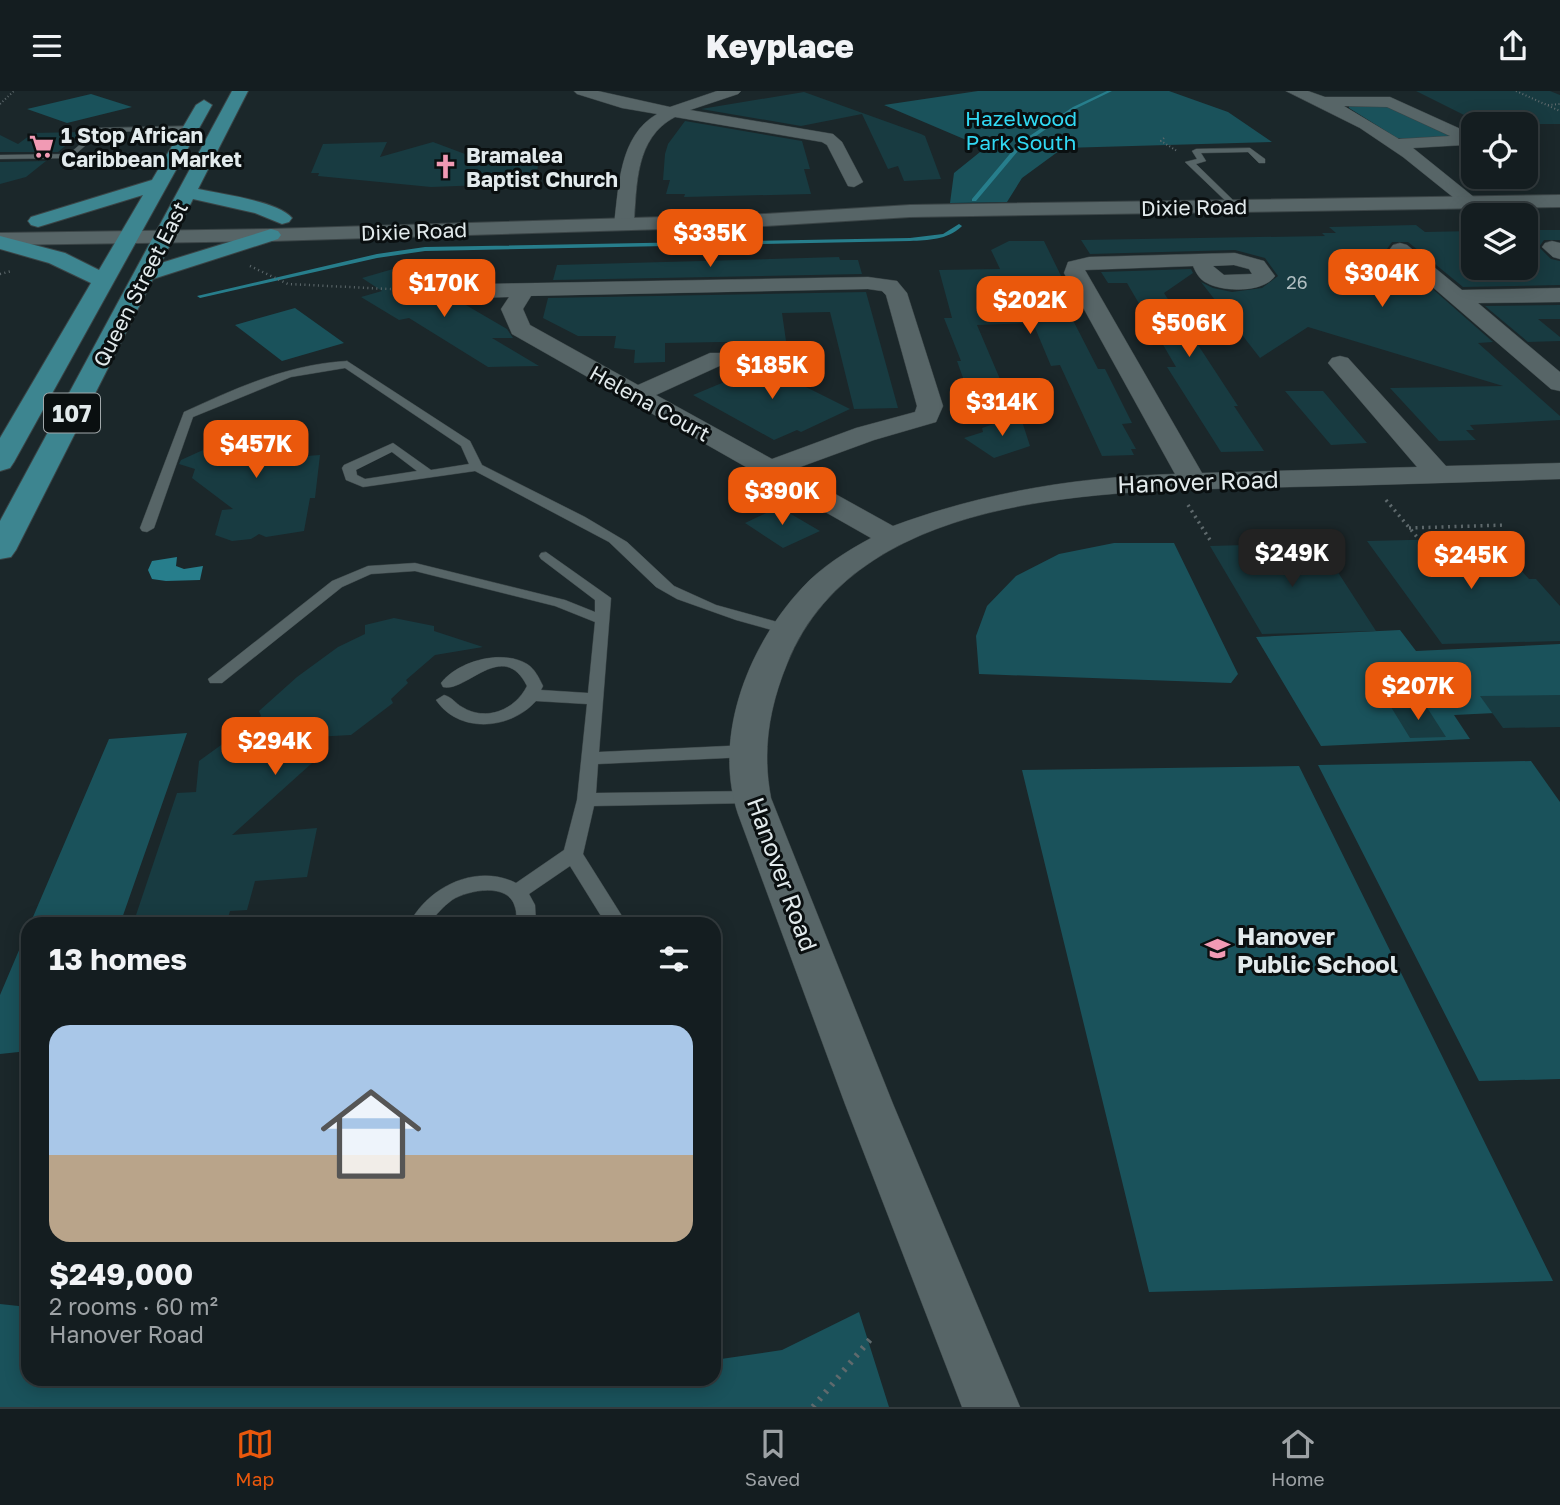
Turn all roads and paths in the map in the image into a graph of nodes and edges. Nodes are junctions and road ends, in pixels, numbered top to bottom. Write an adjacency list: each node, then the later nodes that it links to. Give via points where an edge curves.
1 (14, 91): 9 (path)
2 (212, 91): 14 (main road, Queen Street East / 107)
3 (240, 91): 20 (main road, Queen Street East / 107)
4 (582, 91): 12 (street)
5 (733, 91): 12 (street)
6 (1294, 91): 8 (street)
7 (1516, 91): 11 (path)
8 (1326, 101): 15 (street); 15 (street, via 1390,102 1459,134 1458,141 1447,143)
9 (0, 104)
10 (1560, 104): 11 (path)
11 (1547, 105): 13 (path)
12 (669, 110): 18 (street, via 827,138 834,142); 24 (street, via 636,140)
13 (1560, 111)
14 (191, 128): 16 (lane, via 99,130 71,156); 19 (main road, Queen Street East / 107)
15 (1398, 144): 22 (street)
16 (0, 157)
17 (1262, 161): 23 (lane, via 1250,150 1237,150 1196,151 1202,161 1189,162)
18 (854, 182)
19 (159, 184): 25 (main road); 29 (main road, Queen Street East / 107)
20 (187, 192): 27 (main road, via 261,209); 28 (main road, Queen Street East / 107)
21 (1560, 201): 22 (main road, Dixie Road)
22 (1471, 202): 23 (main road, Dixie Road)
23 (1234, 206): 24 (main road, Dixie Road, via 827,214 765,221)
24 (624, 219): 27 (main road, Dixie Road)
25 (38, 221): 26 (main road, Dixie Road); 29 (main road, Dixie Road)
26 (0, 222)
27 (276, 226): 28 (main road, Dixie Road); 33 (main road, via 188,264)
28 (168, 228): 29 (main road, Dixie Road); 33 (main road, Queen Street East / 107)
29 (133, 229): 30 (main road, Dixie Road); 35 (main road, Queen Street East / 107)
30 (0, 240): 35 (main road, via 57,258)
31 (1400, 249): 39 (street)
32 (1200, 262): 52 (street, via 1075,266)
33 (144, 275): 60 (main road, Queen Street East / 107)
34 (268, 275): 37 (path, via 288,284)
35 (103, 280): 46 (main road, Queen Street East / 107)
36 (524, 291): 37 (street); 45 (street, Helena Court, via 512,309 520,329); 48 (street, via 868,282 889,286 896,293 930,406 927,417)
37 (432, 292)
38 (1560, 295): 39 (street)
39 (1458, 297): 44 (street)
40 (718, 358): 45 (street)
41 (1340, 363): 51 (street)
42 (296, 364): 43 (lane, via 330,353)
43 (347, 364): 47 (lane, via 466,444); 55 (lane, via 295,373 188,415)
44 (1560, 384)
45 (635, 395): 48 (street, Helena Court)
46 (0, 462)
47 (477, 467): 50 (lane); 63 (lane, via 613,538 634,552 670,589 739,617)
48 (770, 469): 57 (street, Helena Court)
49 (1560, 471): 51 (street, Hanover Road)
50 (426, 472): 50 (lane, via 363,483 351,477 349,468 393,447)
51 (1438, 474): 52 (street, Hanover Road)
52 (1191, 492): 57 (street, Hanover Road, via 1056,489 998,499); 59 (path)
53 (1385, 498): 56 (path)
54 (1506, 525): 56 (path)
55 (147, 528)
56 (1409, 528): 58 (path)
57 (891, 537): 63 (street, Hanover Road, via 816,591)
58 (1417, 537)
59 (1210, 540)
60 (0, 550)
61 (545, 556): 62 (lane, via 603,598)
62 (603, 620): 64 (lane, via 559,603 415,567 368,570 337,584); 66 (lane)
63 (786, 629): 67 (street, Hanover Road, via 766,666)
64 (216, 679)
65 (532, 695): 65 (lane, via 515,712 486,719 459,715 446,692 463,671 484,664 513,664 532,677); 66 (lane)
66 (596, 699): 68 (lane)
67 (748, 751): 68 (lane); 69 (street, Hanover Road)
68 (590, 758): 70 (lane)
69 (752, 797): 70 (lane); 78 (street, Hanover Road)
70 (586, 800): 71 (lane)
71 (573, 854): 72 (lane); 75 (lane)
72 (516, 893): 73 (lane, via 503,886 468,884 435,899); 74 (lane)
73 (422, 917)
74 (527, 917)
75 (613, 917)
76 (873, 1336): 77 (path)
77 (813, 1407)
78 (991, 1407)

